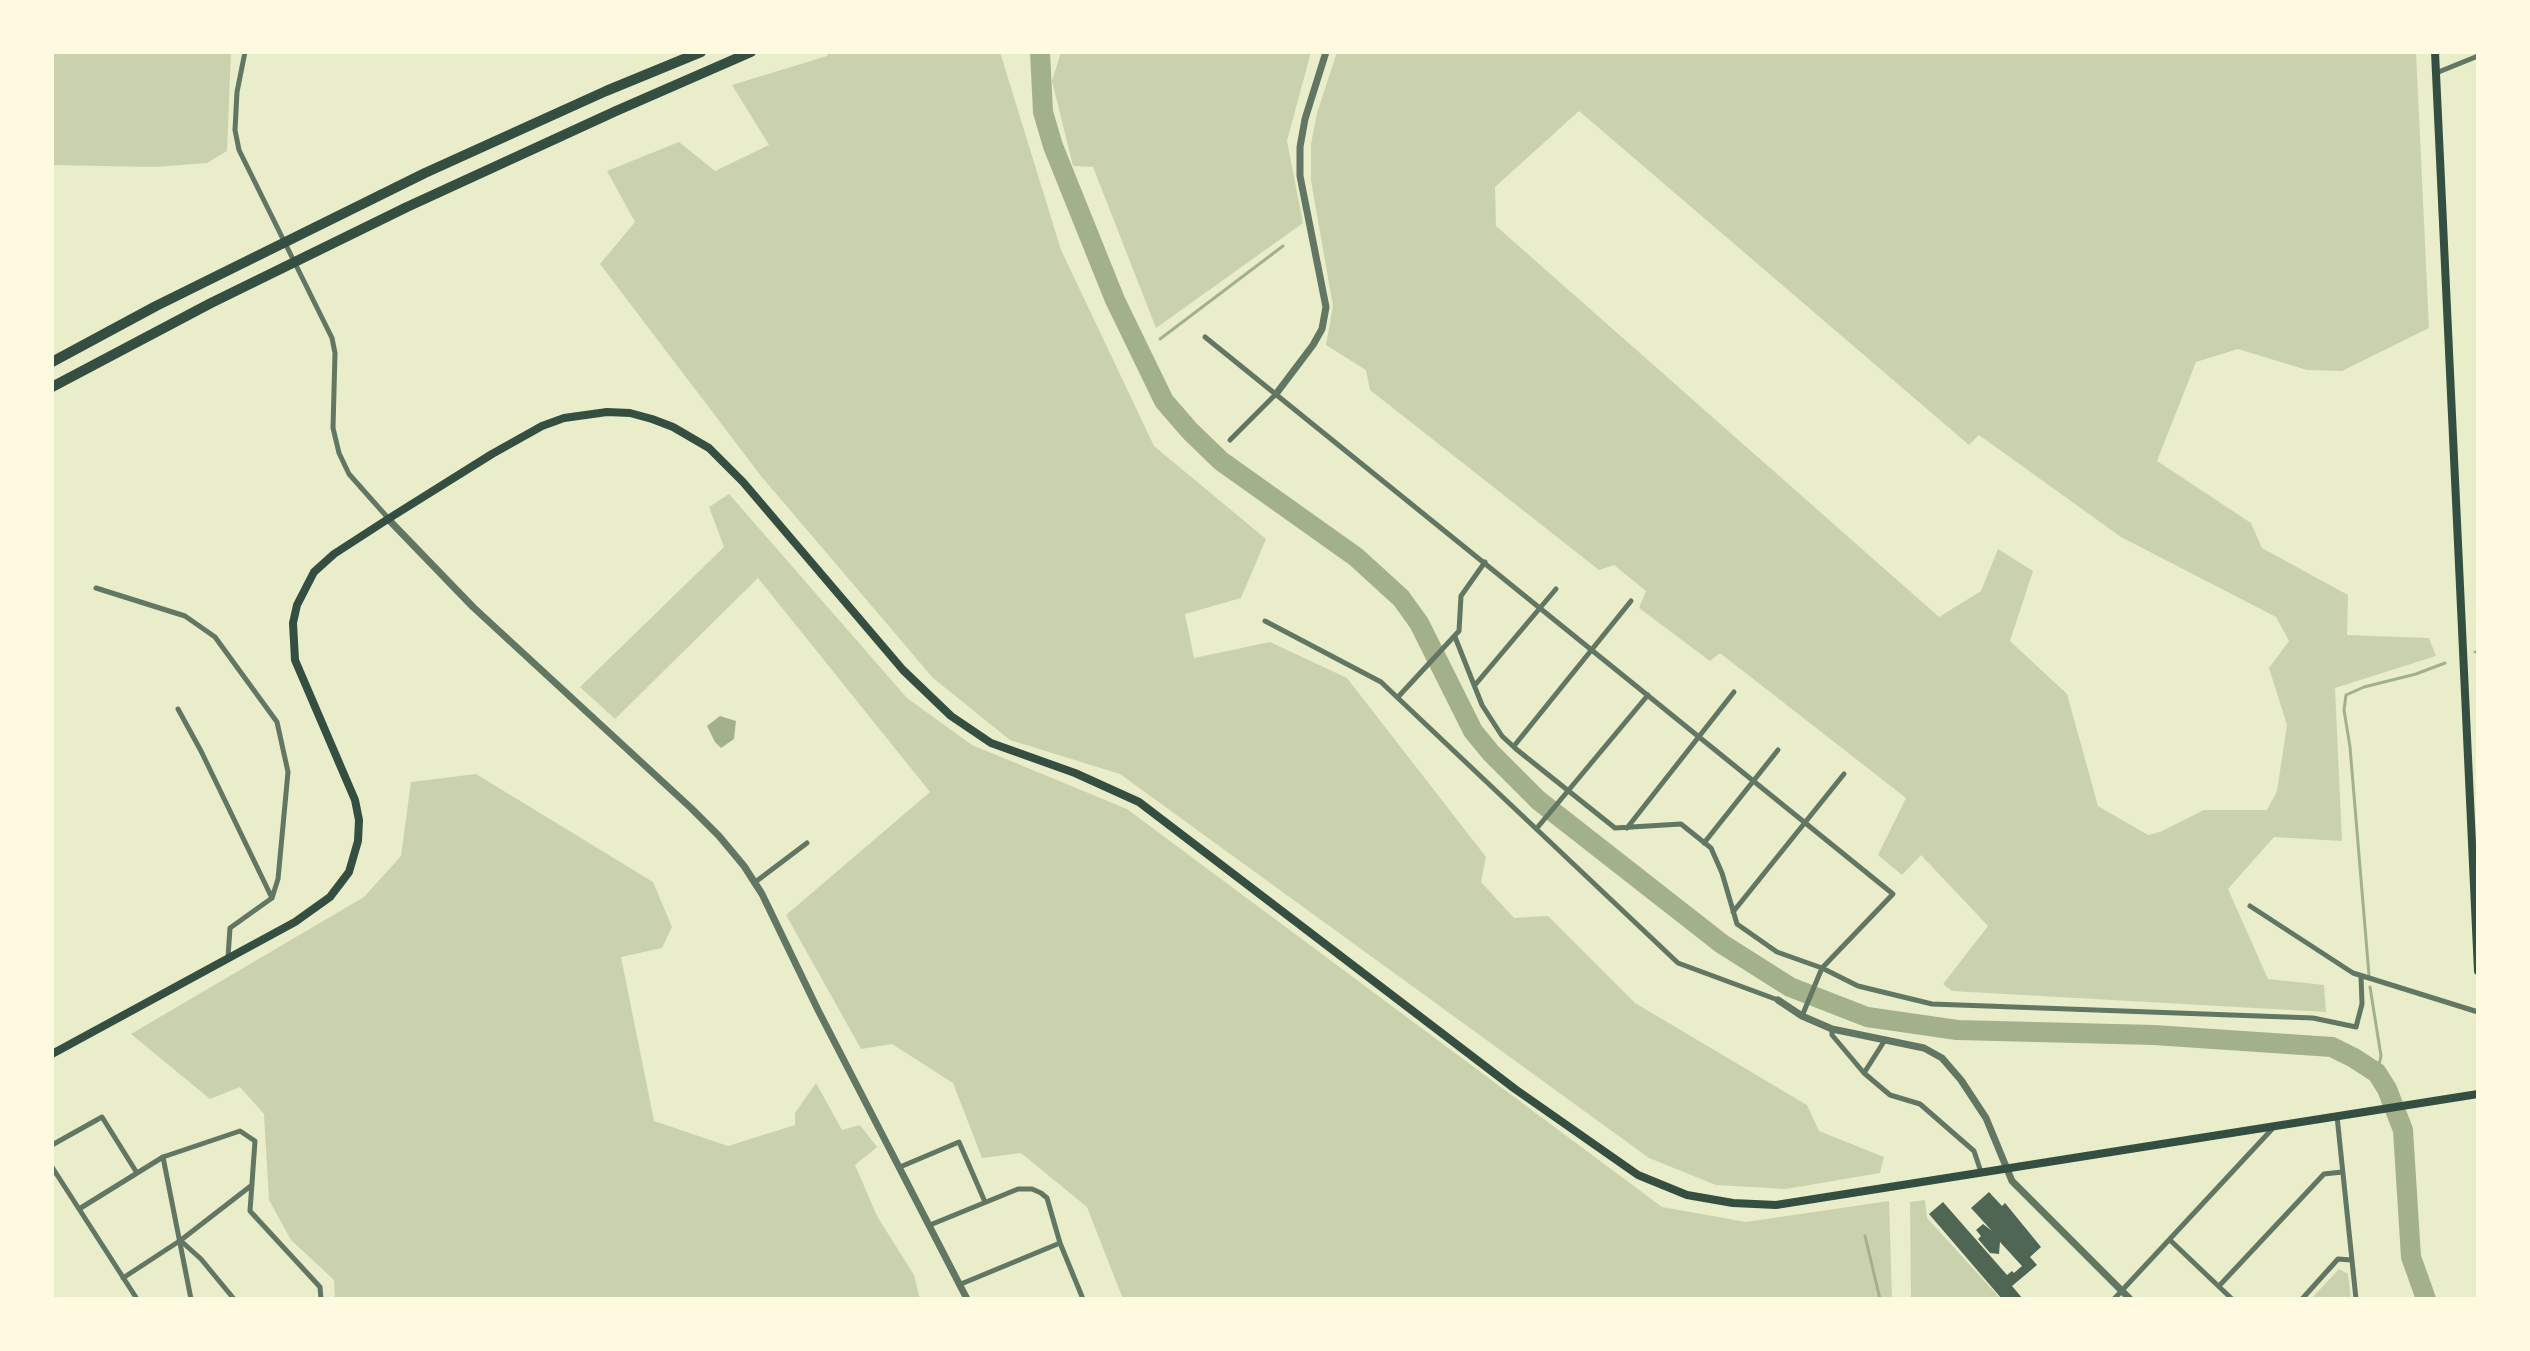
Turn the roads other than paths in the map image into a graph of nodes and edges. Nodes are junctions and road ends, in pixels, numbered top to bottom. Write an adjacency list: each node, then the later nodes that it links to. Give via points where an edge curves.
1 (245, 52): 13 (street, via 237,92 239,150 332,338 333,428 339,453 349,474)
2 (701, 52): 9 (highway, via 425,173)
3 (751, 52): 10 (highway, via 407,207)
4 (1326, 52): 11 (street, via 1305,119 1300,176 1326,307 1313,345)
5 (2435, 52): 7 (main road)
6 (2478, 56): 7 (street)
7 (2436, 73): 44 (main road)
8 (1205, 337): 11 (street)
9 (52, 362)
10 (52, 387)
11 (1276, 394): 12 (street); 14 (street)
12 (1230, 440)
13 (388, 519): 38 (street, via 473,607 719,836); 42 (main road, via 314,572 293,623 295,660 355,800 359,820 354,858 342,883 317,908); 63 (main road, via 492,454 564,418 630,413 673,427 709,448 903,670 951,716 991,743 1139,802 1515,1089 1638,1175 1687,1195 1776,1205)
14 (1485, 562): 18 (street); 20 (street, via 1461,596 1459,631)
15 (96, 588): 39 (street, via 185,616 215,637 277,722 288,772)
16 (1556, 589): 18 (street)
17 (1631, 601): 21 (street)
18 (1540, 607): 21 (street); 22 (street)
19 (1265, 621): 25 (street, via 1373,676)
20 (1453, 639): 22 (street); 25 (street)
21 (1592, 649): 24 (street); 28 (street)
22 (1475, 685): 28 (street, via 1482,705)
23 (1734, 692): 27 (street)
24 (1648, 695): 27 (street); 32 (street)
25 (1398, 697): 34 (street)
26 (178, 709): 39 (street)
27 (1700, 737): 31 (street); 35 (street)
28 (1514, 747): 32 (street)
29 (1778, 750): 31 (street)
30 (1844, 774): 33 (street)
31 (1754, 781): 33 (street); 37 (street)
32 (1568, 789): 34 (street); 35 (street, via 1615,828)
33 (1805, 822): 41 (street); 43 (street, via 1893,894)
34 (1537, 828): 46 (street, via 1678,963)
35 (1627, 828): 37 (street, via 1681,824)
36 (807, 843): 38 (street)
37 (1704, 843): 41 (street, via 1722,873)
38 (754, 883): 59 (street)
39 (272, 898): 42 (street, via 230,928)
40 (2250, 906): 45 (street)
41 (1733, 912): 43 (street, via 1737,924 1777,952)
42 (228, 959): 51 (main road)
43 (1822, 968): 45 (street, via 1858,986 1932,1004 2313,1018 2356,1027); 48 (street)
44 (2478, 971)
45 (2361, 976): 47 (street)
46 (1778, 1000): 48 (street)
47 (2478, 1012)
48 (1802, 1016): 49 (street)
49 (1832, 1029): 50 (street); 52 (street)
50 (1886, 1040): 52 (street); 60 (street, via 1924,1048 1942,1058 1986,1118)
51 (52, 1054)
52 (1864, 1073): 63 (street, via 1890,1095 1920,1104 1974,1151)
53 (2478, 1094): 54 (main road)
54 (2337, 1115): 55 (main road); 61 (street)
55 (2276, 1125): 60 (main road); 69 (street)
56 (52, 1145): 62 (street, via 102,1117)
57 (163, 1157): 62 (street); 64 (street, via 240,1131 255,1141); 68 (street)
58 (52, 1167): 66 (street)
59 (900, 1167): 65 (street, via 959,1142); 67 (street)
60 (2007, 1169): 63 (main road); 75 (street, via 2012,1181)
61 (2342, 1172): 71 (street); 74 (street, via 2324,1174)
62 (137, 1173): 66 (street)
63 (1982, 1173)
64 (253, 1185): 68 (street); 79 (street, via 250,1211 320,1287)
65 (985, 1202): 67 (street); 70 (street, via 1024,1188 1041,1193)
66 (79, 1209): 72 (street)
67 (930, 1225): 73 (street)
68 (181, 1240): 72 (street); 77 (street); 78 (street)
69 (2171, 1241): 74 (street); 75 (street)
70 (1060, 1243): 73 (street); 81 (street)
71 (2351, 1260): 85 (street, via 2338,1259); 86 (street)
72 (123, 1278): 76 (street)
73 (961, 1284): 80 (street)
74 (2219, 1286): 84 (street)
75 (2123, 1292): 82 (street); 83 (street)
76 (137, 1299)
77 (191, 1299)
78 (234, 1299)
79 (321, 1299)
80 (967, 1299)
81 (1083, 1299)
82 (2114, 1299)
83 (2130, 1299)
84 (2232, 1299)
85 (2302, 1299)
86 (2356, 1299)

